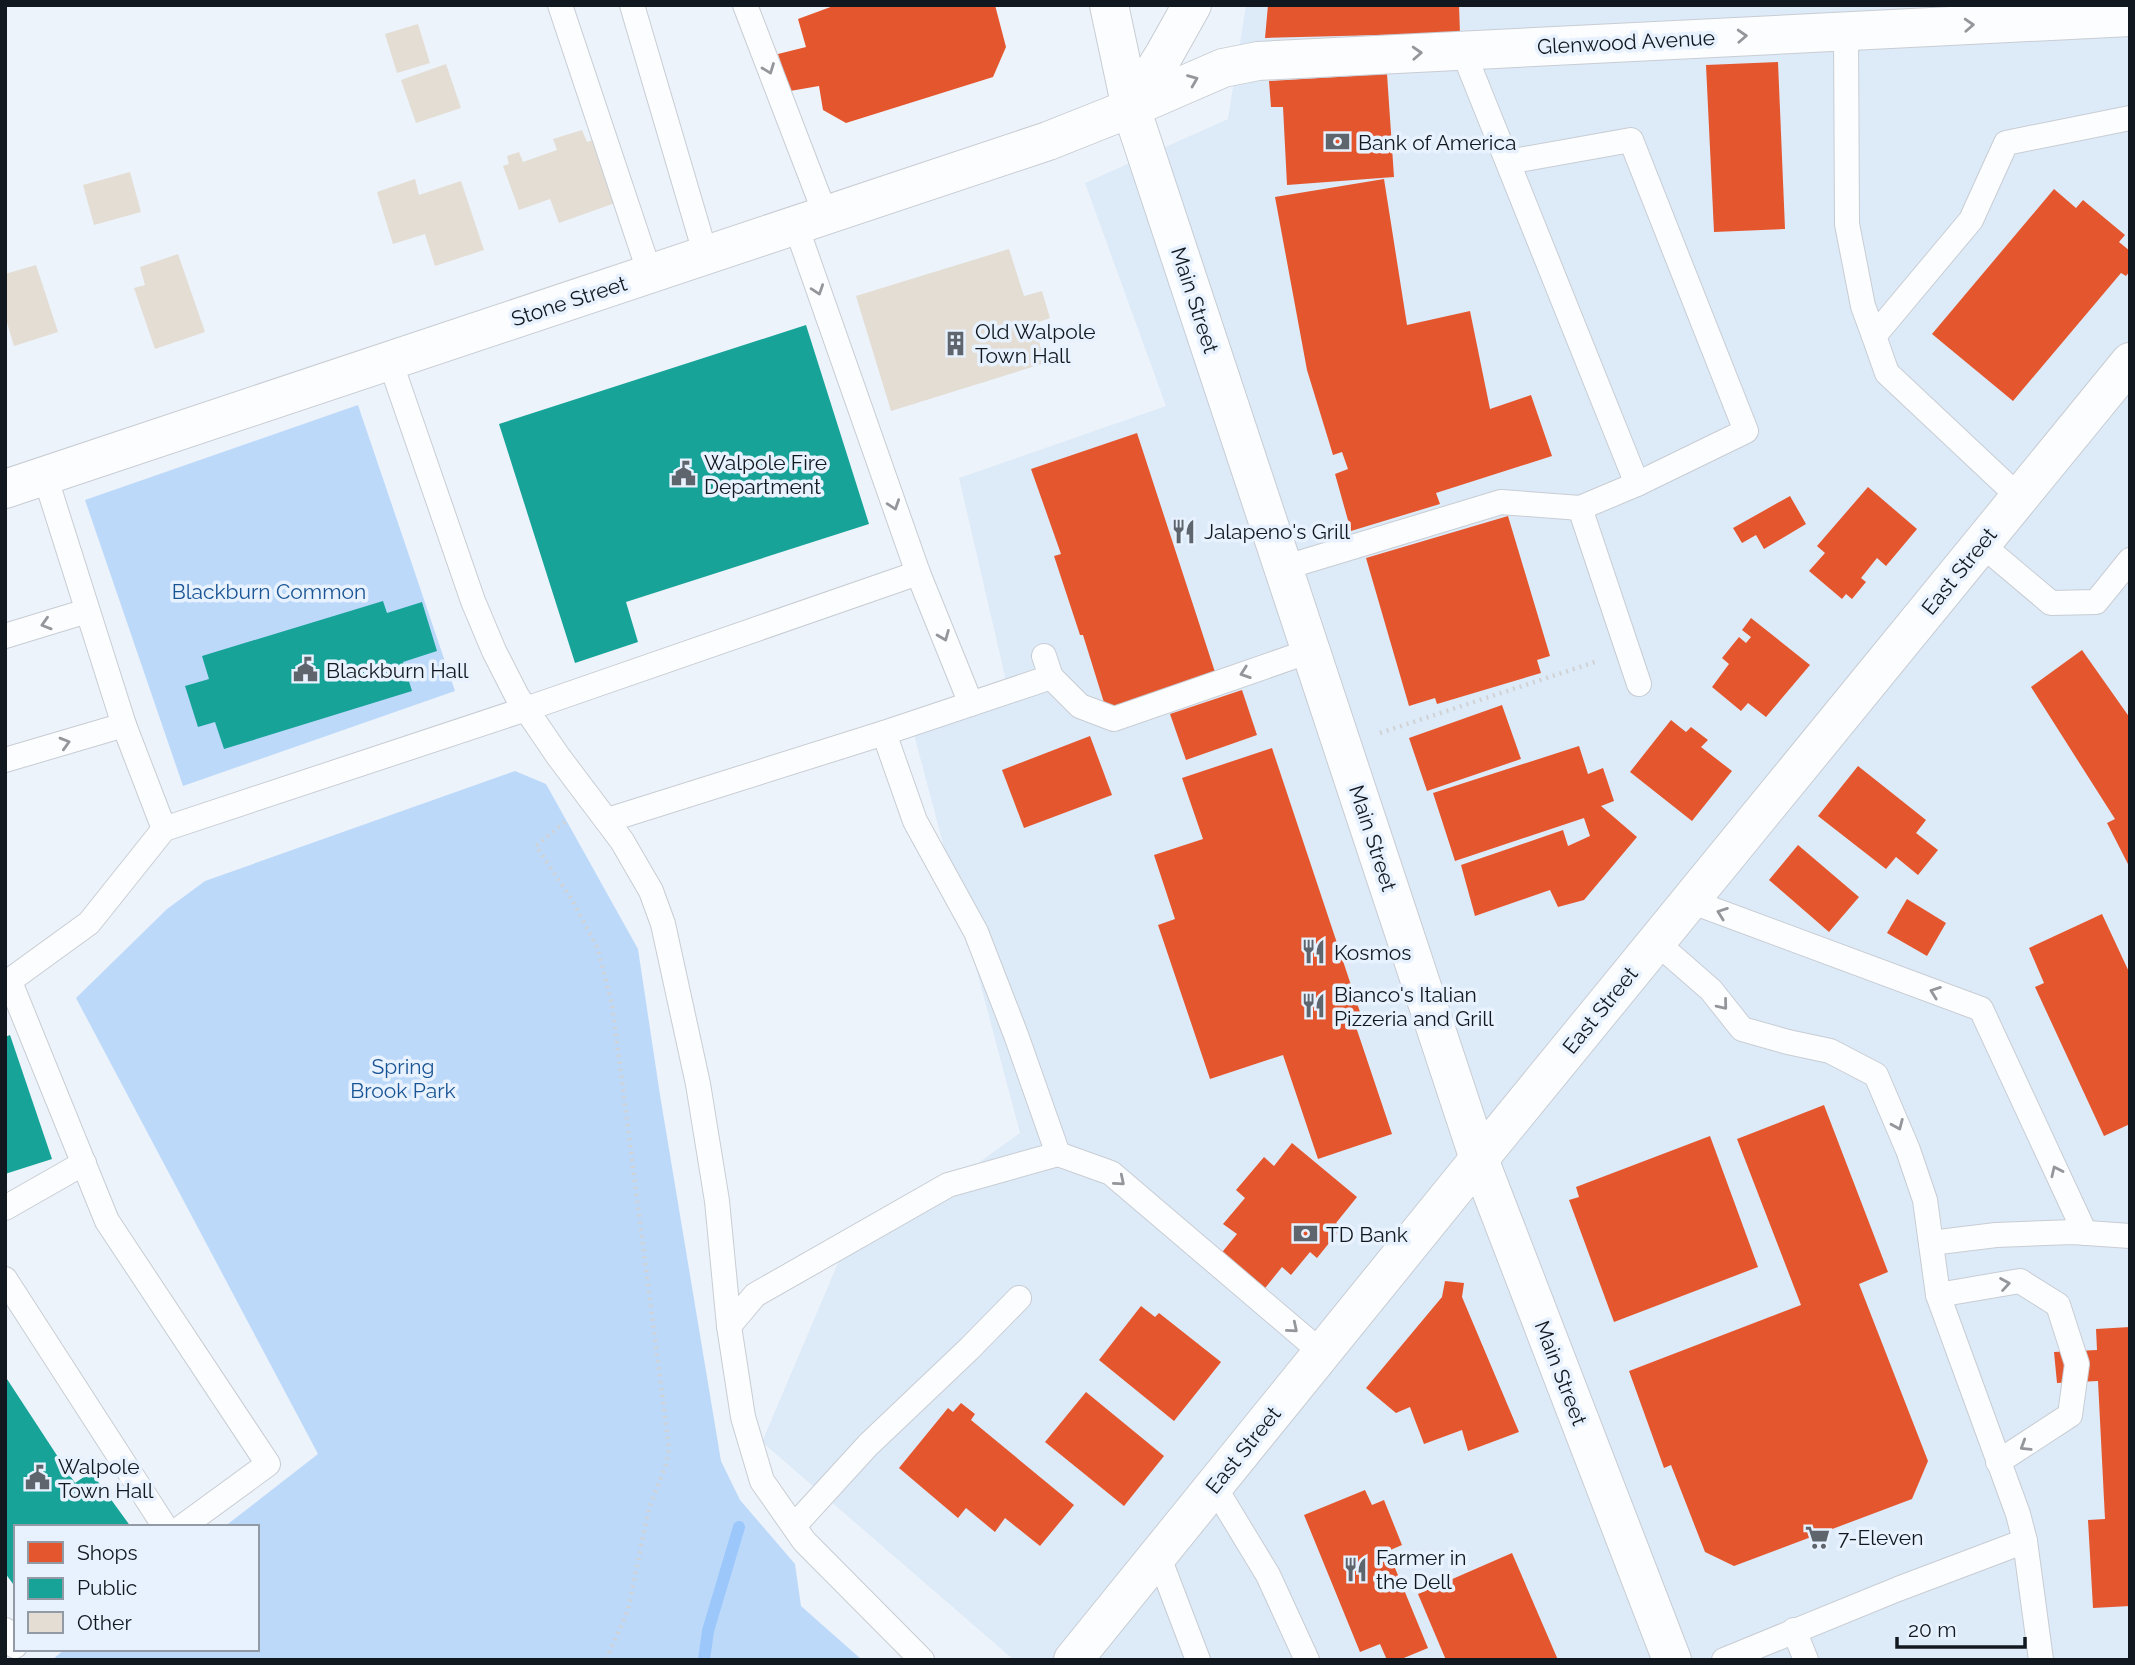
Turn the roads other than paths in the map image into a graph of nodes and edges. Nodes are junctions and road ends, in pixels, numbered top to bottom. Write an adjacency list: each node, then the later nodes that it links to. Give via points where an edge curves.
1 (560, 5): 14 (lane)
2 (632, 5): 13 (lane)
3 (745, 5): 12 (lane, one-way to 12)
4 (1109, 5): 9 (main road, Main Street)
5 (1192, 5): 9 (main road)
6 (2130, 17): 7 (main road, Glenwood Avenue, one-way to 6)
7 (1846, 31): 8 (main road, Glenwood Avenue, one-way to 7); 15 (lane, via 1847,224 1863,306)
8 (1462, 51): 9 (main road, Glenwood Avenue, one-way to 8, via 1223,68 1258,61); 11 (lane)
9 (1130, 108): 12 (main road, Stone Street, via 1048,141); 25 (main road, Main Street)
10 (2130, 118): 15 (lane, via 2006,143 1971,220)
11 (1508, 162): 19 (lane); 19 (lane, via 1631,140 1746,431)
12 (811, 221): 13 (main road, Stone Street); 26 (lane, one-way to 26)
13 (706, 256): 14 (main road, Stone Street)
14 (650, 274): 16 (main road, Stone Street)
15 (1874, 336): 21 (lane, via 1887,373)
16 (390, 361): 18 (main road, Stone Street); 32 (lane, via 473,601 499,662)
17 (2130, 362): 21 (main road, East Street)
18 (45, 476): 20 (main road, Stone Street); 27 (lane)
19 (1637, 484): 22 (lane)
20 (5, 489)
21 (2019, 497): 23 (main road, East Street)
22 (1580, 508): 25 (lane, via 1501,502); 30 (lane)
23 (1981, 544): 24 (lane, via 2051,603 2096,603); 38 (main road, East Street)
24 (2130, 560)
25 (1283, 568): 29 (main road, Main Street)
26 (918, 573): 31 (lane, one-way to 31); 32 (lane)
27 (87, 611): 28 (lane, one-way to 28); 33 (lane)
28 (5, 636)
29 (1310, 651): 31 (lane, one-way to 31, via 1114,719 1080,706 1048,666); 42 (main road, Main Street)
30 (1639, 684)
31 (971, 704): 34 (lane)
32 (526, 709): 36 (lane); 37 (lane)
33 (124, 725): 35 (lane, one-way to 33); 37 (lane)
34 (884, 733): 36 (lane); 41 (lane, via 915,821 976,932)
35 (5, 760)
36 (608, 820): 51 (lane, via 651,891 663,924 698,1084 717,1201)
37 (164, 829): 40 (lane, via 89,923)
38 (1690, 901): 39 (main road, East Street); 45 (lane, one-way to 38, via 1981,1009)
39 (1656, 942): 42 (main road, East Street); 47 (lane, one-way to 47, via 1711,990 1742,1029 1830,1051 1876,1075 1909,1150 1925,1200)
40 (8, 983): 43 (lane)
41 (1058, 1154): 51 (lane, via 948,1185 755,1295); 52 (lane, one-way to 52, via 1111,1173)
42 (1479, 1159): 52 (main road, East Street); 65 (main road, Main Street)
43 (84, 1163): 44 (lane); 56 (lane, via 107,1220 268,1464)
44 (5, 1208)
45 (2085, 1233): 46 (lane); 47 (lane, via 1996,1235)
46 (2130, 1236)
47 (1931, 1244): 49 (lane)
48 (5, 1279): 55 (lane)
49 (1938, 1295): 53 (lane); 53 (lane, one-way to 53, via 2020,1282 2058,1305 2077,1364 2070,1415)
50 (1019, 1298): 57 (lane)
51 (729, 1326): 57 (lane, via 743,1417 762,1481)
52 (1321, 1352): 54 (main road, East Street)
53 (1998, 1462): 58 (lane)
54 (1214, 1486): 59 (main road, East Street); 64 (lane, via 1268,1575)
55 (164, 1525)
56 (184, 1525)
57 (793, 1526): 61 (lane)
58 (2025, 1541): 60 (lane); 68 (lane)
59 (1158, 1555): 62 (main road, East Street); 63 (lane)
60 (1794, 1630): 66 (lane); 67 (lane)
61 (922, 1660)
62 (1073, 1660)
63 (1198, 1660)
64 (1307, 1660)
65 (1672, 1660)
66 (1724, 1660)
67 (1806, 1660)
68 (2042, 1660)

